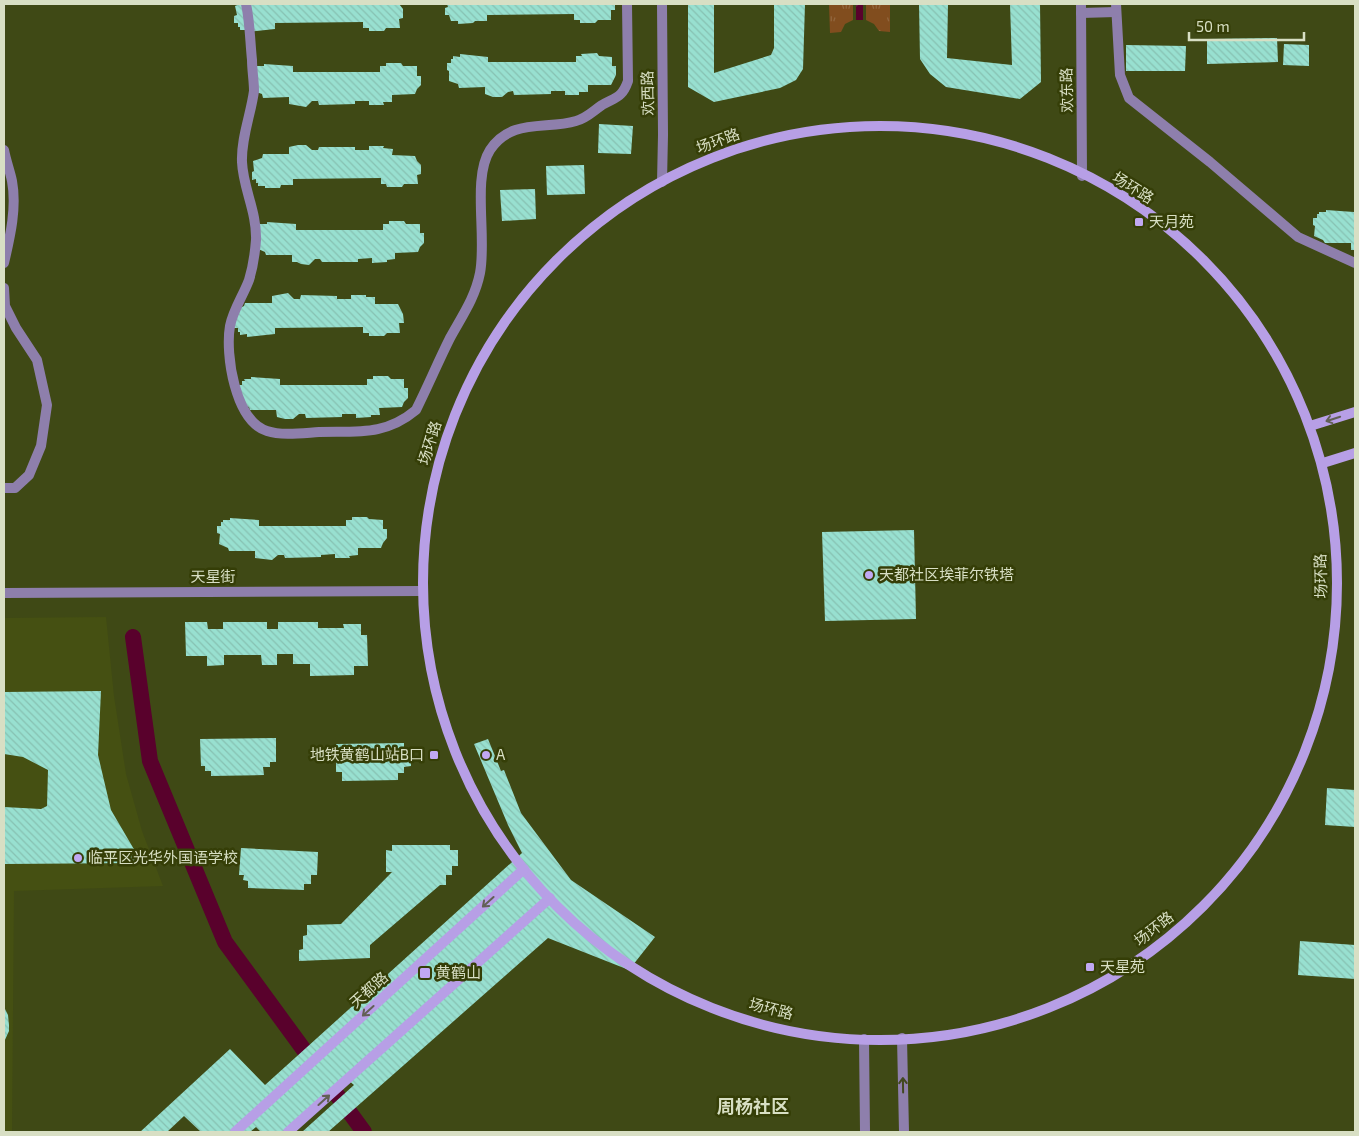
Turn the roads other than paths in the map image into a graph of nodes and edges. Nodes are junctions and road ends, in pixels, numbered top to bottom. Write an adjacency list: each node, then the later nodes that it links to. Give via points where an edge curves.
1 (246, 4): 2 (street, via 254,89 242,160 253,212 255,256 249,280 230,325 228,342 232,374 247,416 267,431 288,433 377,431 394,425 416,410 451,336 470,306 480,274 483,239 481,178 490,150 499,139 527,126 575,122 624,91 628,81)
2 (627, 4)
3 (662, 4): 8 (street, 欢西路)
4 (1081, 8): 5 (street); 7 (street, 欢东路)
5 (1116, 8): 10 (street, via 1120,75 1129,98 1298,237)
6 (4, 150): 9 (street, via 14,202)
7 (1082, 176): 8 (main road, 场环路, via 1011,147 979,139 906,128 878,128 792,135 747,146 695,165); 13 (main road, 场环路, via 1112,190 1160,223 1222,281 1276,355)
8 (662, 182): 17 (main road, 场环路, via 606,217 563,253 531,286 495,335 469,381 445,440 429,500 422,554)
9 (4, 263)
10 (1355, 263)
11 (4, 288): 16 (street, via 5,306 37,360 47,405 41,446 29,475 15,488)
12 (1355, 412): 13 (main road, one-way to 13)
13 (1310, 426): 15 (main road, 场环路)
14 (1355, 452): 15 (main road)
15 (1323, 463): 21 (main road, 场环路, via 1337,560 1332,658 1319,715 1304,758 1256,845 1233,875 1175,932 1139,960 1099,984 1014,1020 979,1029)
16 (4, 488)
17 (422, 590): 18 (street, 天星街); 19 (main road, 场环路, via 427,650 437,699 452,746 475,796)
18 (4, 593)
19 (524, 869): 20 (main road, 场环路); 23 (main road, 天都路, one-way to 23)
20 (550, 898): 22 (main road, 场环路, via 608,950 683,994 727,1013 774,1027); 24 (main road, one-way to 20)
21 (902, 1038): 22 (main road, 场环路); 26 (street, one-way to 21)
22 (864, 1039): 25 (street)
23 (235, 1132)
24 (288, 1132)
25 (865, 1132)
26 (904, 1132)

